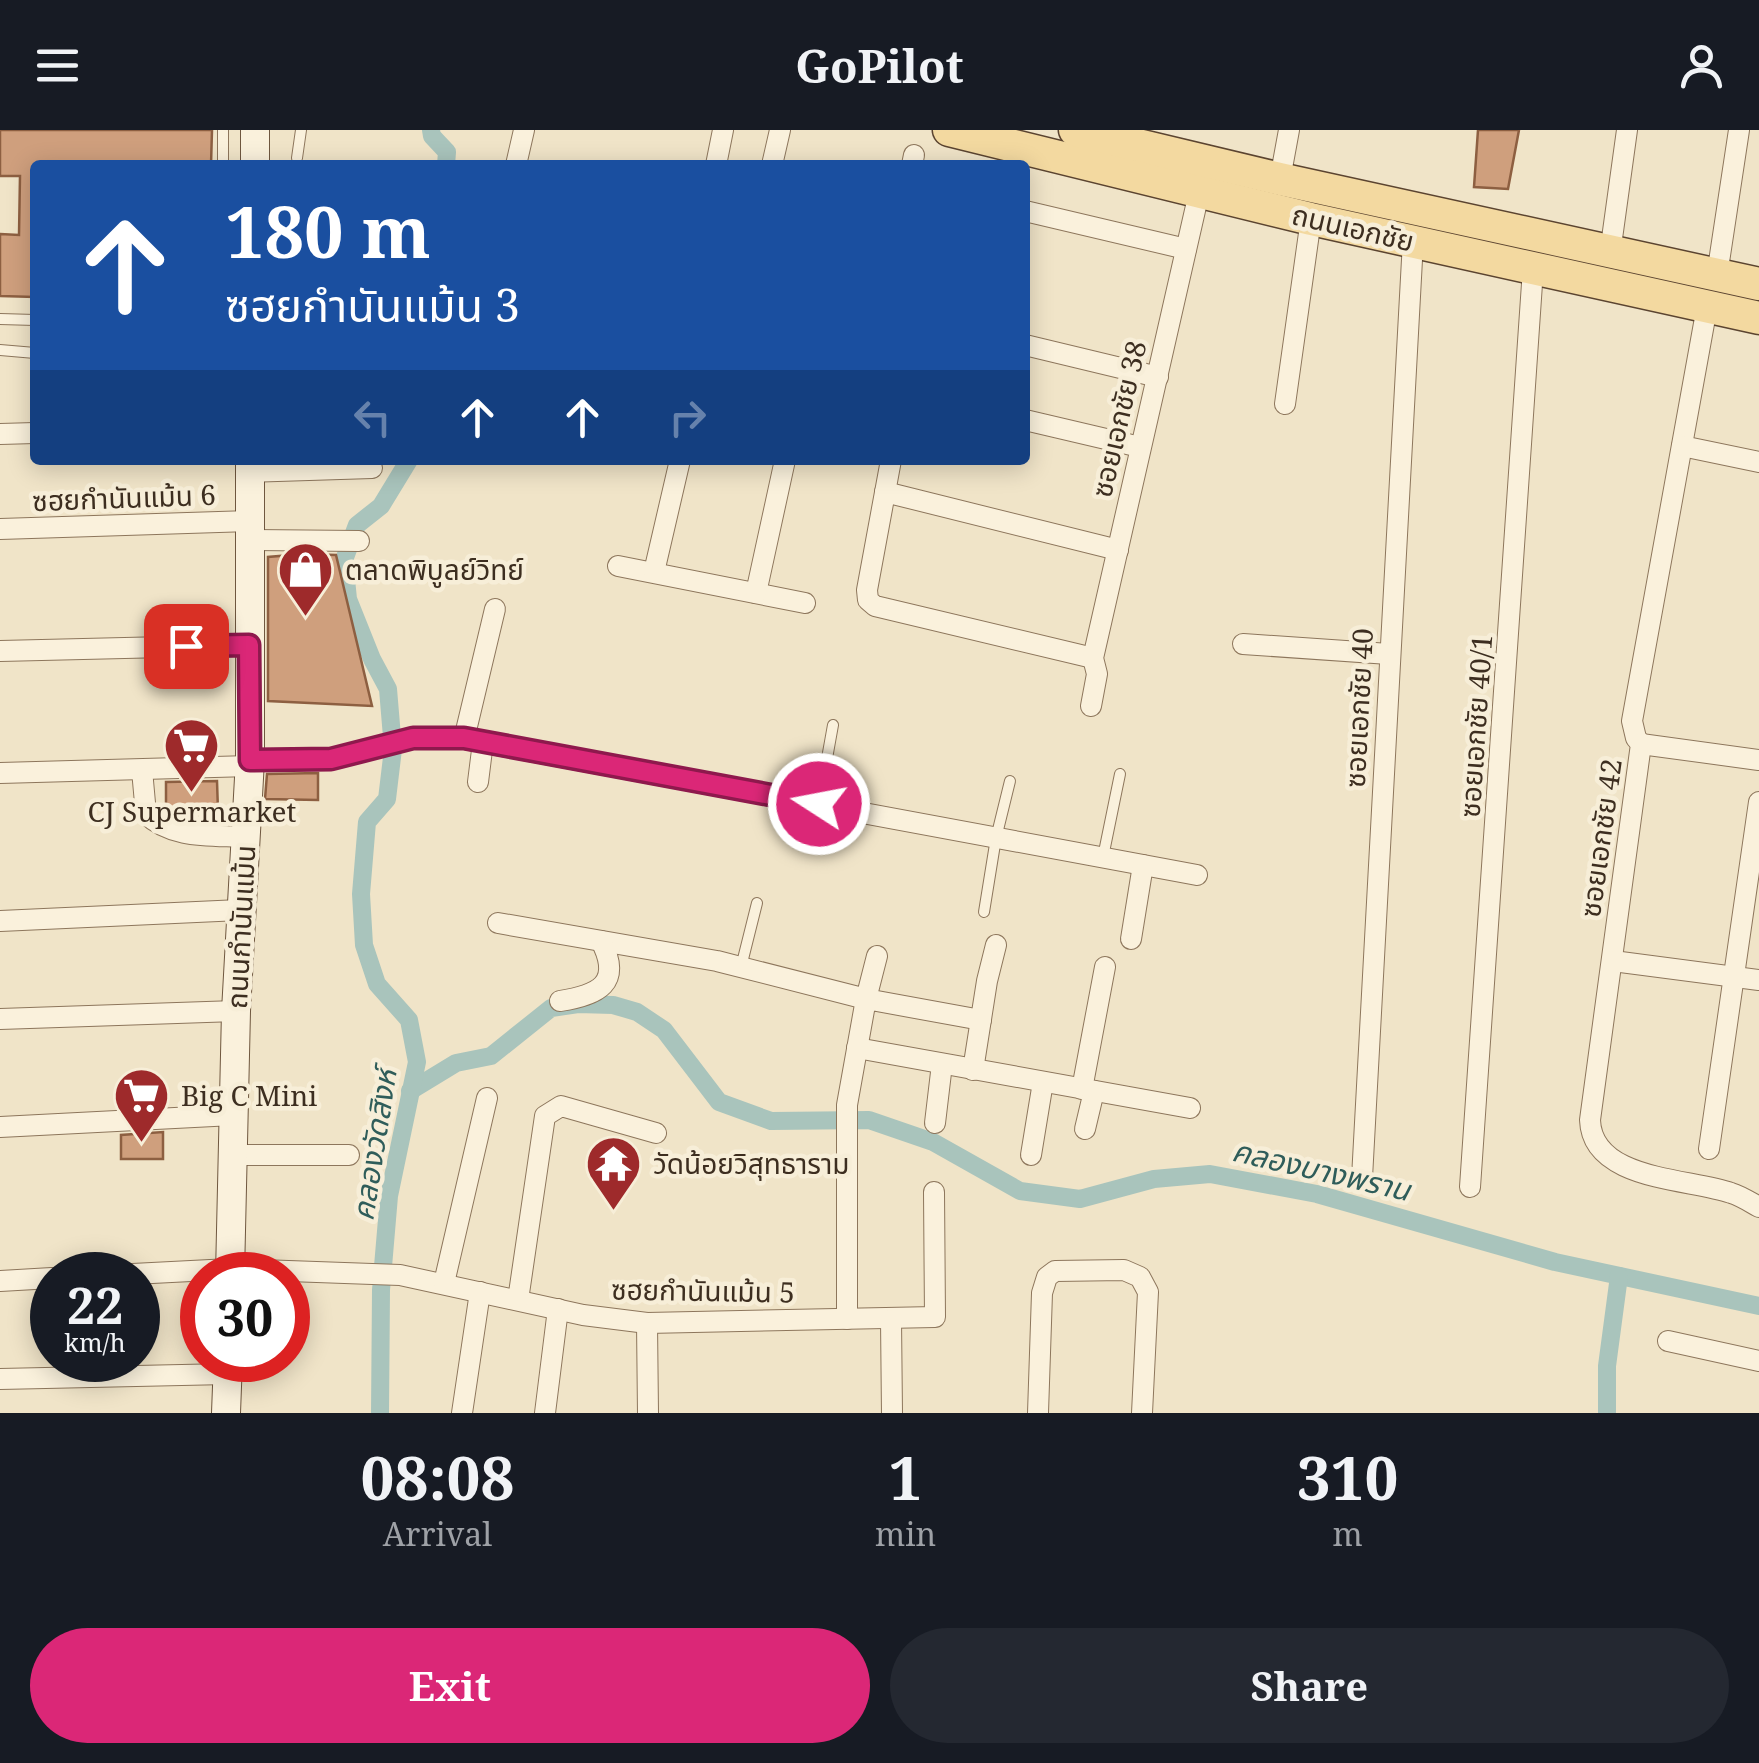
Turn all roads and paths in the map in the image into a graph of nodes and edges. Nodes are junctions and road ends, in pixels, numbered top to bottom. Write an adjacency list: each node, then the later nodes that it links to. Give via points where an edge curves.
1 (223, 130): 13 (lane)
2 (255, 130): 14 (street)
3 (301, 130): 12 (lane)
4 (524, 130): 15 (street)
5 (723, 130): 16 (street)
6 (780, 130): 17 (street)
7 (1289, 130): 18 (street)
8 (1627, 130): 24 (street)
9 (1739, 130): 26 (street)
10 (963, 132): 19 (main road, ถนนเอกชัย)
11 (1095, 132): 18 (main road, ถนนเอกชัย)
12 (297, 158)
13 (223, 160)
14 (254, 160)
15 (517, 160)
16 (717, 160)
17 (773, 160)
18 (1280, 179): 24 (main road, ถนนเอกชัย)
19 (1199, 193): 21 (main road, ถนนเอกชัย); 23 (street, ซอยเอกชัย 38)
20 (1030, 211): 23 (street)
21 (1311, 219): 22 (main road, ถนนเอกชัย); 36 (street)
22 (1413, 242): 25 (main road, ถนนเอกชัย); 61 (street, ซอยเอกชัย 40)
23 (1186, 249): 35 (street, ซอยเอกชัย 38)
24 (1610, 253): 26 (main road, ถนนเอกชัย)
25 (1533, 269): 28 (main road, ถนนเอกชัย); 117 (street, ซอยเอกชัย 40/1)
26 (1717, 275): 27 (main road, ถนนเอกชัย)
27 (1759, 284)
28 (1706, 307): 30 (main road, ถนนเอกชัย); 41 (street, ซอยเอกชัย 42)
29 (0, 318): 31 (lane)
30 (1759, 318)
31 (30, 320)
32 (1030, 346): 35 (street)
33 (0, 350): 34 (lane)
34 (30, 352)
35 (1158, 377): 40 (street, ซอยเอกชัย 38)
36 (1285, 404)
37 (1030, 421): 40 (street)
38 (30, 433): 39 (street)
39 (0, 434)
40 (1140, 446): 52 (street, ซอยเอกชัย 38)
41 (1682, 446): 42 (street); 66 (street, ซอยเอกชัย 42, via 1632,720)
42 (1759, 462)
43 (679, 465): 54 (street)
44 (784, 465): 55 (street)
45 (889, 465): 48 (street)
46 (250, 466): 47 (street); 50 (street, ถนนกำนันแม้น)
47 (372, 468)
48 (885, 492): 52 (street); 62 (street, via 867,590 875,606)
49 (0, 529): 50 (street, ซฮยกำนันแม้น 6)
50 (250, 530): 51 (street, ซฮยกำนันแม้น 6); 59 (street, ถนนกำนันแม้น)
51 (359, 540)
52 (1118, 550): 62 (street, ซอยเอกชัย 38)
53 (618, 566): 54 (street)
54 (654, 572): 55 (street)
55 (756, 593): 56 (street)
56 (805, 603)
57 (495, 609): 65 (street)
58 (1244, 644): 61 (street)
59 (249, 645): 60 (street); 68 (street, ถนนกำนันแม้น)
60 (0, 651)
61 (1389, 654): 116 (street, ซอยเอกชัย 40)
62 (1093, 658): 63 (street, ซอยเอกชัย 38)
63 (1091, 706)
64 (833, 725): 75 (lane)
65 (473, 740): 68 (street, via 413,738 331,759); 73 (street); 75 (street)
66 (1642, 744): 67 (street); 90 (street, ซอยเอกชัย 42)
67 (1759, 760)
68 (250, 763): 69 (street); 76 (street, ถนนกำนันแม้น)
69 (142, 770): 70 (street); 76 (street, via 146,814 158,826)
70 (0, 773)
71 (1120, 774): 78 (lane)
72 (1010, 781): 77 (lane)
73 (478, 782)
74 (1759, 802): 93 (street)
75 (819, 804): 77 (street)
76 (245, 838): 82 (street, ถนนกำนันแม้น)
77 (996, 838): 78 (street); 83 (lane)
78 (1103, 857): 79 (street)
79 (1142, 865): 80 (street); 86 (street)
80 (1196, 875)
81 (757, 903): 91 (lane)
82 (240, 910): 84 (street); 97 (street, ถนนกำนันแม้น)
83 (984, 912)
84 (0, 922)
85 (498, 923): 87 (street)
86 (1131, 940)
87 (601, 941): 91 (street); 96 (street, via 610,957 606,984)
88 (996, 944): 99 (street)
89 (877, 956): 95 (street)
90 (1613, 962): 93 (street); 119 (street, ซอยเอกชัย 42, via 1590,1137 1606,1154 1652,1177 1730,1192)
91 (742, 967): 95 (street)
92 (1105, 968): 104 (street)
93 (1734, 977): 94 (street); 112 (street)
94 (1759, 980)
95 (866, 999): 99 (street); 100 (street)
96 (560, 1001)
97 (236, 1011): 98 (street); 107 (street, ถนนกำนันแม้น)
98 (0, 1019)
99 (981, 1020): 102 (street)
100 (857, 1048): 101 (street); 128 (street, via 844,1146)
101 (942, 1064): 102 (street); 108 (street)
102 (973, 1070): 103 (street)
103 (1043, 1082): 104 (street); 114 (street)
104 (1088, 1090): 106 (street); 110 (street)
105 (486, 1098): 124 (street)
106 (1190, 1108)
107 (234, 1115): 109 (street); 113 (street, ถนนกำนันแม้น)
108 (934, 1123)
109 (0, 1127)
110 (1086, 1130)
111 (656, 1133): 126 (street, via 562,1106 545,1116)
112 (1709, 1149)
113 (232, 1155): 115 (street); 120 (street, ถนนกำนันแม้น)
114 (1031, 1155)
115 (349, 1156)
116 (1362, 1178)
117 (1470, 1187)
118 (934, 1192): 129 (street, ซฮยกำนันแม้น 5, via 934,1317)
119 (1759, 1207)
120 (230, 1252)
121 (310, 1273): 124 (street, ซฮยกำนันแม้น 5)
122 (30, 1279): 123 (street)
123 (0, 1281)
124 (444, 1283): 125 (street, ซฮยกำนันแม้น 5)
125 (480, 1292): 126 (street, ซฮยกำนันแม้น 5); 137 (street)
126 (518, 1300): 127 (street, ซฮยกำนันแม้น 5)
127 (558, 1310): 130 (street, ซฮยกำนันแม้น 5); 138 (street)
128 (846, 1319): 129 (street, ซฮยกำนันแม้น 5); 130 (street, ซฮยกำนันแม้น 5)
129 (892, 1320): 140 (street)
130 (647, 1324): 139 (street)
131 (1668, 1341): 132 (street)
132 (1759, 1361)
133 (180, 1370): 134 (street)
134 (0, 1379)
135 (227, 1382): 136 (street)
136 (226, 1413)
137 (462, 1413)
138 (545, 1413)
139 (648, 1413)
140 (892, 1413)
141 (1038, 1413): 142 (street, via 1047,1277 1055,1271 1124,1270 1140,1277 1148,1292)
142 (1142, 1413)

